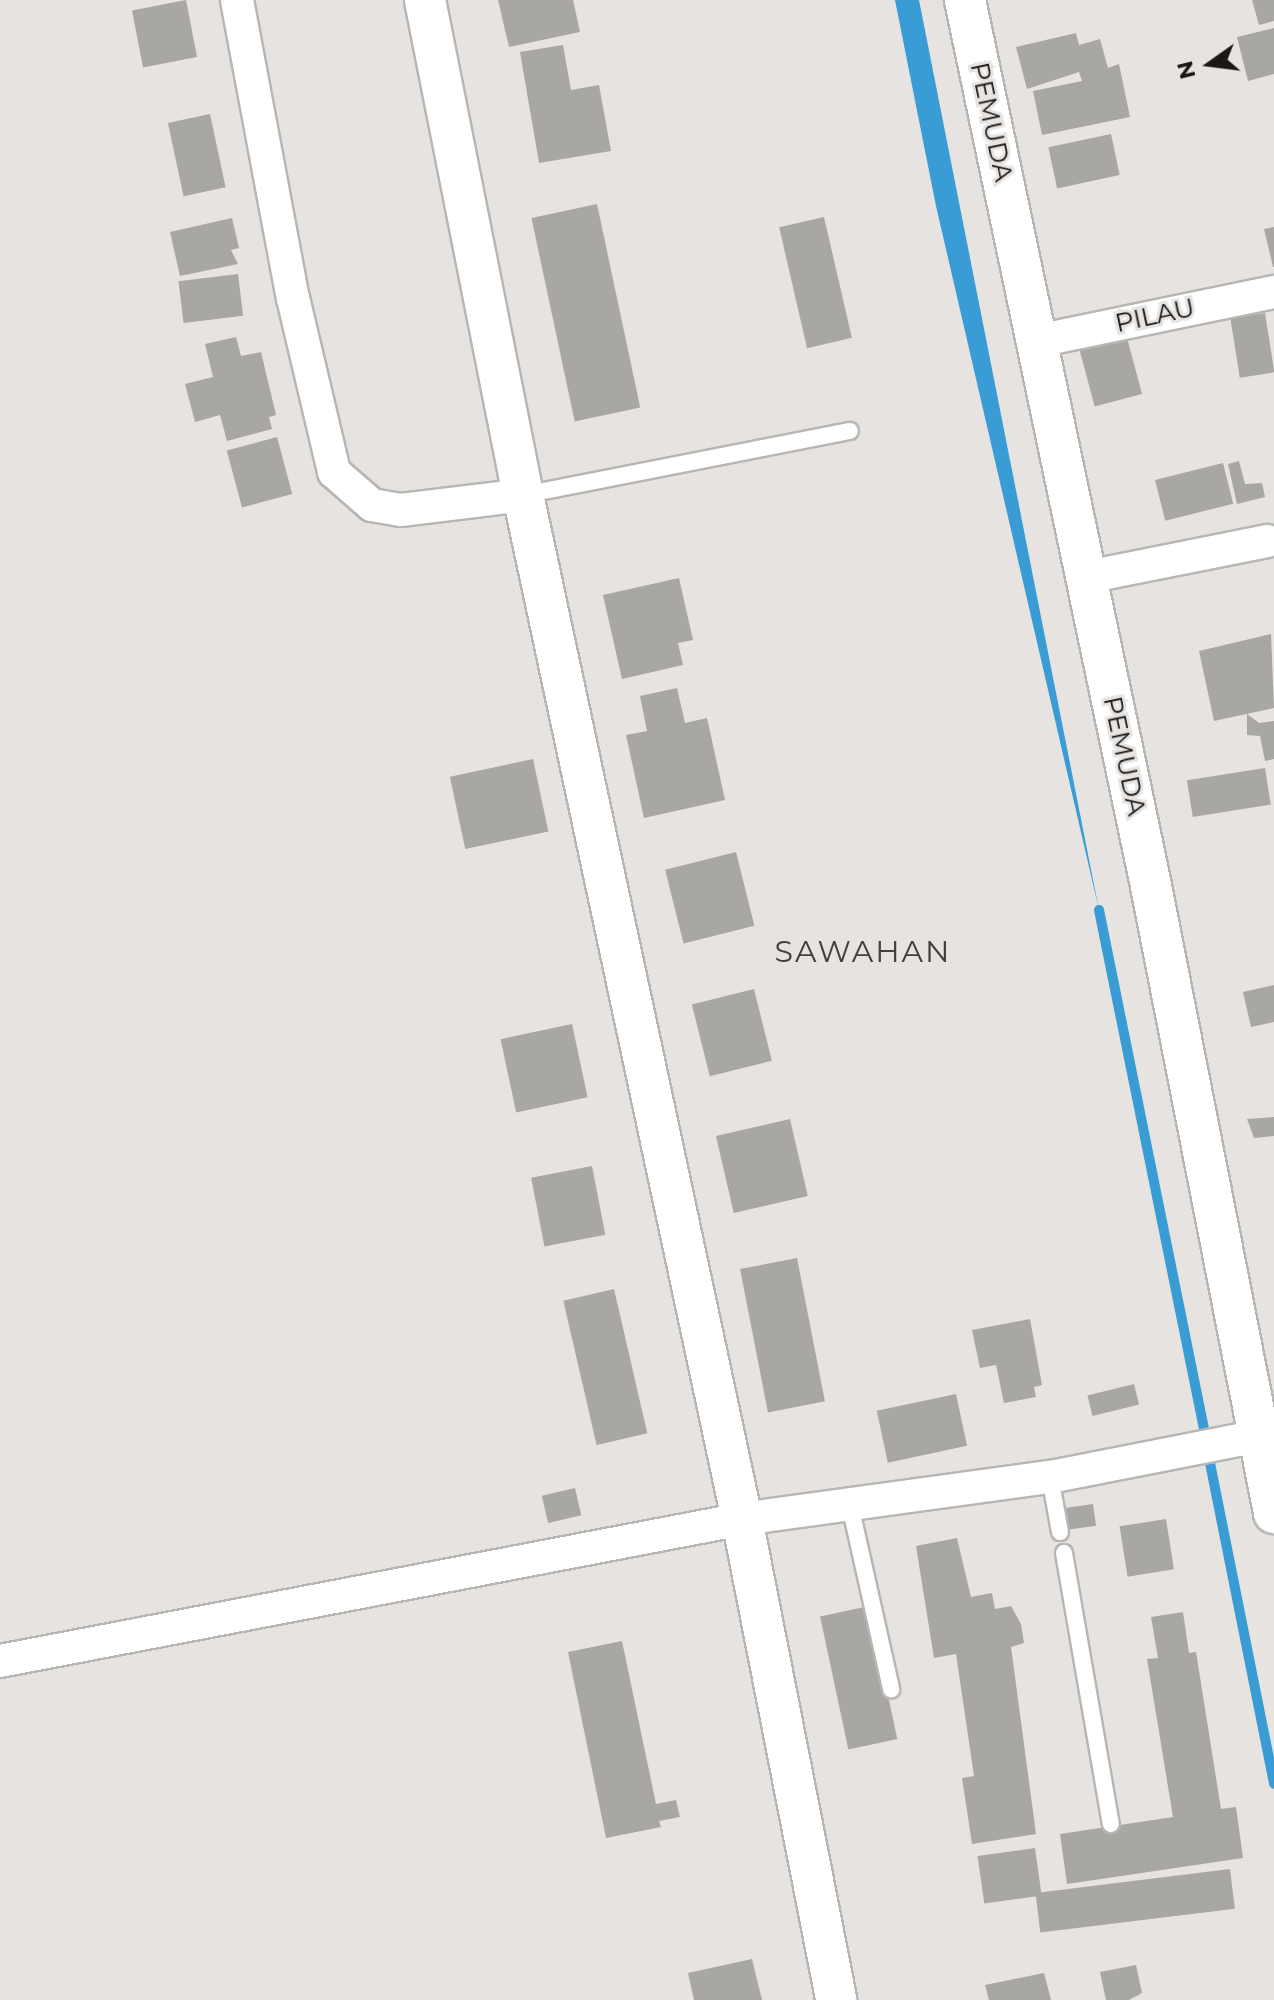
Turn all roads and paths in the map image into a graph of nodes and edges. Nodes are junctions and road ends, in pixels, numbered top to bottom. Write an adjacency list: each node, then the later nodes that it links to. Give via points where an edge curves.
1 (237, 0): 7 (street, via 293,298 334,472 372,505 401,510)
2 (425, 0): 7 (street)
3 (965, 0): 5 (street, PEMUDA)
4 (1274, 292): 5 (street, PILAU)
5 (1037, 341): 9 (street, PEMUDA)
6 (850, 431): 7 (lane)
7 (523, 495): 14 (street)
8 (1267, 541): 9 (street)
9 (1087, 577): 10 (street, PEMUDA)
10 (1266, 1434): 11 (street); 13 (street, PEMUDA)
11 (1050, 1477): 12 (street); 15 (lane)
12 (850, 1505): 14 (street); 18 (lane)
13 (1274, 1513)
14 (742, 1519): 17 (street); 20 (street)
15 (1060, 1532)
16 (1064, 1553): 19 (lane)
17 (0, 1661)
18 (891, 1689)
19 (1111, 1824)
20 (836, 2000)

